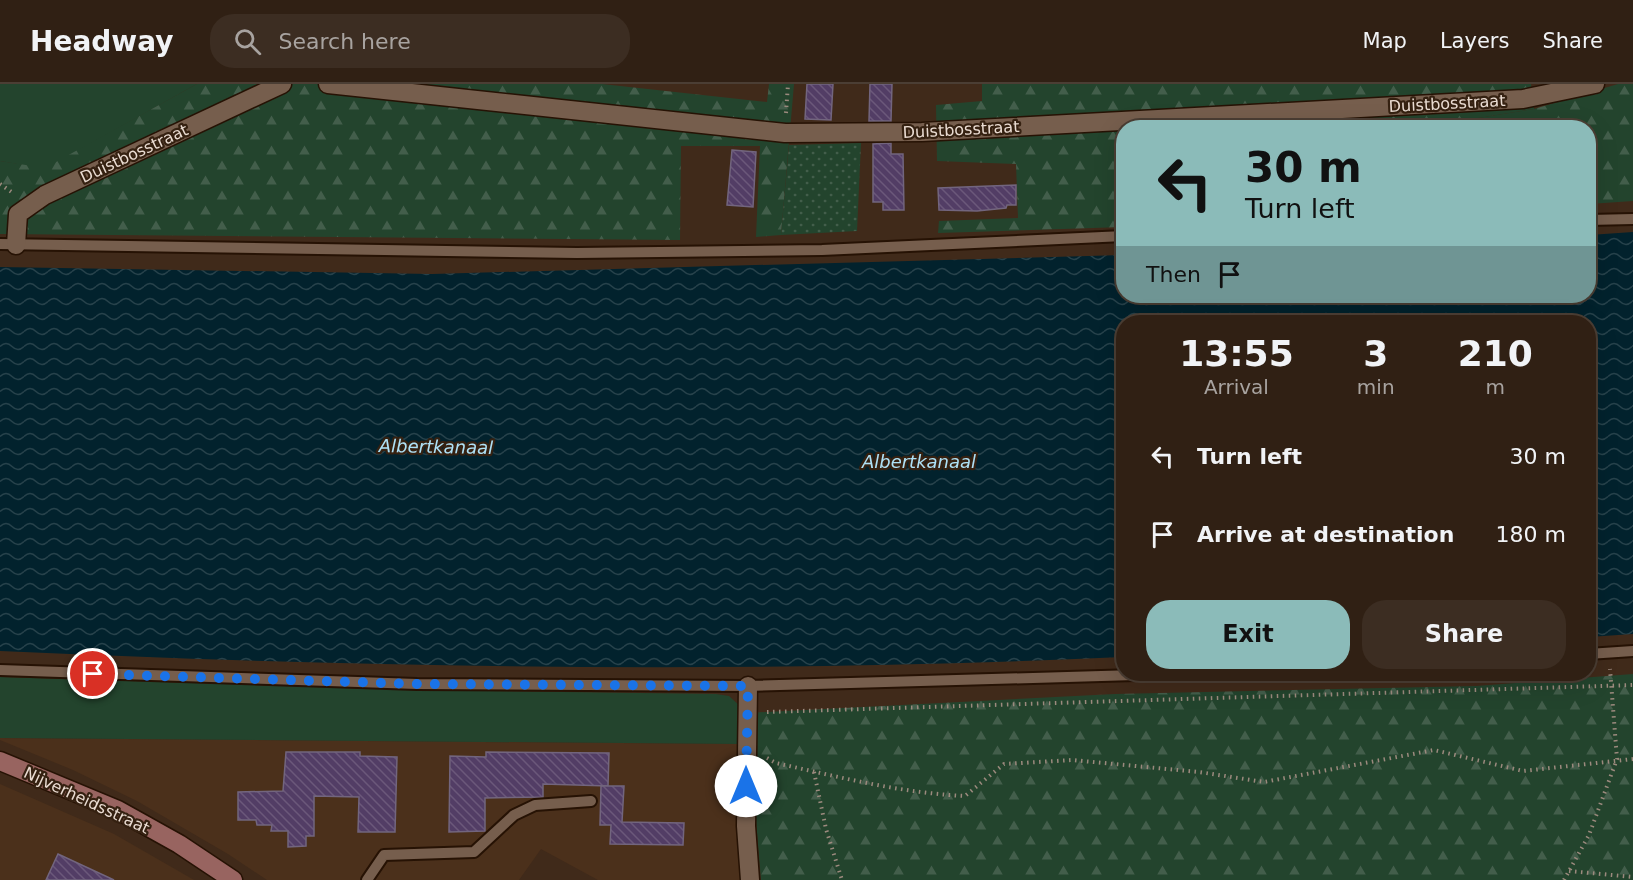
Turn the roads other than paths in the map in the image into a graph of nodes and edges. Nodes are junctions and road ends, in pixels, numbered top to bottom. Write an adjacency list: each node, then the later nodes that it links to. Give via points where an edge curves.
1 (282, 84): 9 (street, Duistbosstraat, via 45,195 18,214)
2 (328, 84): 5 (street, Duistbosstraat, via 785,133 922,132)
3 (1595, 84): 4 (street, Duistbosstraat, via 1523,99)
4 (1141, 120)
5 (1116, 121)
6 (1633, 219): 7 (lane)
7 (1596, 220)
8 (1116, 236): 9 (lane, via 822,250 577,253)
9 (8, 244)
10 (1633, 651): 11 (lane)
11 (1596, 654)
12 (0, 670): 14 (lane, via 417,684)
13 (1116, 676): 14 (lane)
14 (748, 686): 19 (street, via 746,826)
15 (0, 761): 17 (street, Nijverheidsstraat, via 118,810)
16 (591, 801): 18 (lane, via 535,805 514,815 474,852 384,855)
17 (233, 880)
18 (367, 880)
19 (750, 880)

